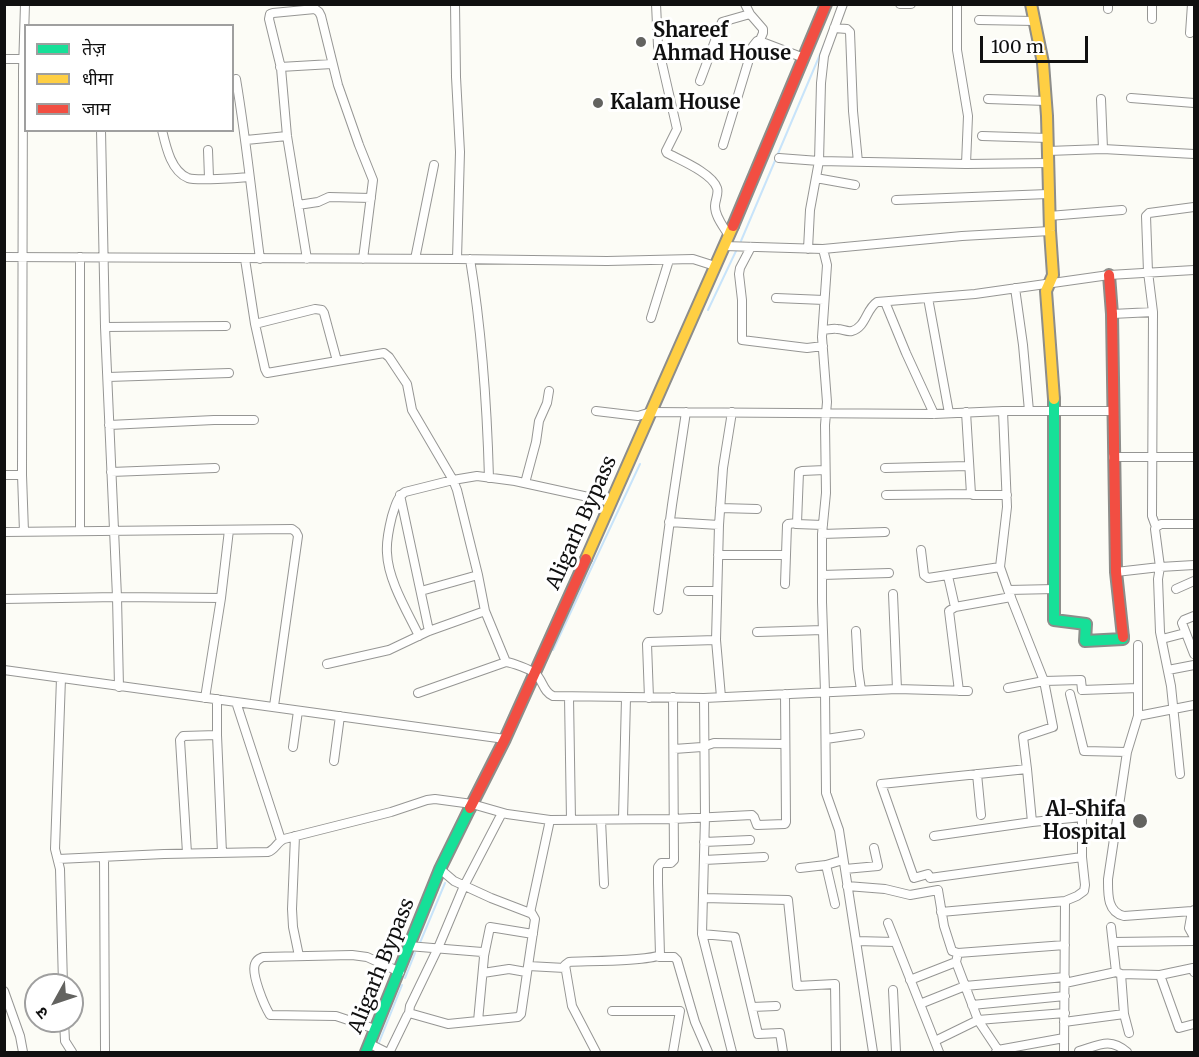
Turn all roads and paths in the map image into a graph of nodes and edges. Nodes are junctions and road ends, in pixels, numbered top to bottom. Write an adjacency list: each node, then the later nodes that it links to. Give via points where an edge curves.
1 (25, 4): 17 (street)
2 (455, 4): 75 (street, via 460,152)
3 (656, 4): 62 (street, via 658,46 677,126 666,151 714,183 715,210)
4 (745, 4): 13 (street)
5 (826, 4): 21 (main road, Aligarh Bypass)
6 (843, 4): 18 (street)
7 (900, 4): 8 (street)
8 (911, 4)
9 (957, 4): 48 (street, via 957,50 968,116)
10 (1031, 4): 16 (main road)
11 (1152, 4): 14 (street)
12 (1192, 4): 19 (street)
13 (750, 14): 20 (street, via 763,29); 27 (street, via 722,22)
14 (1152, 19)
15 (979, 20): 16 (street)
16 (1035, 21): 31 (main road)
17 (25, 24)
18 (834, 28): 46 (street, via 820,83); 47 (street, via 850,32)
19 (1190, 33)
20 (760, 40): 21 (street); 40 (street, via 753,46)
21 (804, 58): 62 (main road, Aligarh Bypass)
22 (4, 59): 23 (street)
23 (24, 59): 33 (street)
24 (332, 64): 25 (street); 25 (street, via 321,16 315,9 270,14); 55 (street, via 371,173)
25 (280, 67): 36 (street)
26 (236, 79): 39 (street)
27 (700, 81)
28 (1131, 98): 32 (street)
29 (988, 99): 31 (street)
30 (1101, 99): 41 (street)
31 (1046, 100): 38 (main road)
32 (1194, 103)
33 (24, 127): 67 (street)
34 (101, 132): 69 (street)
35 (163, 132): 51 (street, via 178,172 190,179)
36 (286, 136): 39 (street); 57 (street)
37 (982, 136): 38 (street)
38 (1048, 138): 44 (main road)
39 (246, 140): 50 (street)
40 (723, 145)
41 (1103, 149): 43 (street); 44 (street)
42 (207, 150): 51 (street)
43 (1194, 154)
44 (1048, 157): 48 (street); 54 (main road)
45 (779, 158): 46 (street)
46 (819, 161): 47 (street); 52 (street)
47 (858, 162): 48 (street)
48 (966, 164)
49 (434, 165): 74 (street)
50 (249, 177): 51 (street); 71 (street)
51 (209, 178)
52 (816, 178): 53 (street); 64 (street)
53 (855, 185)
54 (1048, 194): 56 (street); 60 (main road)
55 (371, 198): 57 (street, via 329,197); 73 (street)
56 (896, 200)
57 (298, 205): 72 (street)
58 (1194, 207): 80 (street, via 1147,214)
59 (1122, 210): 60 (street)
60 (1049, 216): 61 (main road)
61 (1050, 231): 65 (street); 82 (main road)
62 (727, 241): 63 (street); 78 (main road, Aligarh Bypass)
63 (751, 247): 64 (street); 95 (street, via 739,274 742,340)
64 (808, 249): 65 (street)
65 (823, 249): 86 (street, via 827,265)
66 (4, 257): 67 (street)
67 (23, 257): 68 (street); 123 (street)
68 (80, 257): 69 (street); 141 (street)
69 (105, 257): 70 (street); 93 (street)
70 (245, 259): 71 (street); 91 (street)
71 (260, 259): 72 (street)
72 (307, 259): 73 (street)
73 (363, 259): 74 (street)
74 (415, 259): 75 (street)
75 (457, 259): 76 (street)
76 (470, 260): 77 (street); 124 (street, via 489,430)
77 (669, 260): 78 (street, via 693,260); 90 (street)
78 (715, 266): 105 (main road, Aligarh Bypass)
79 (1194, 270): 80 (street)
80 (1148, 272): 81 (street); 88 (street)
81 (1109, 275): 82 (street); 89 (main road)
82 (1050, 283): 83 (street); 100 (main road, via 1047,291)
83 (1015, 288): 85 (street); 103 (street)
84 (776, 297): 86 (street)
85 (928, 298): 87 (street); 110 (street)
86 (824, 300): 94 (street)
87 (885, 302): 94 (street, via 875,303 863,324 849,332 838,328); 111 (street)
88 (1153, 312): 89 (street); 116 (street)
89 (1112, 314): 104 (main road)
90 (651, 318)
91 (255, 324): 96 (street, via 267,373); 96 (street, via 320,309)
92 (226, 326): 93 (street)
93 (105, 327): 98 (street)
94 (823, 330): 95 (street)
95 (823, 346): 109 (street)
96 (337, 361): 125 (street, via 381,353 389,357 407,384 412,410)
97 (229, 373): 98 (street)
98 (108, 377): 113 (street)
99 (549, 391): 126 (street)
100 (1055, 410): 103 (street); 104 (street); 160 (main road)
101 (596, 411): 105 (street, via 638,416)
102 (1003, 411): 103 (street); 108 (street); 130 (street)
103 (1029, 411)
104 (1113, 411): 114 (main road)
105 (651, 412): 106 (street); 131 (main road, Aligarh Bypass)
106 (686, 412): 107 (street); 134 (street)
107 (732, 412): 109 (street); 132 (street)
108 (966, 412): 110 (street); 117 (street)
109 (826, 413): 111 (street); 120 (street)
110 (949, 413): 111 (street)
111 (934, 414)
112 (254, 420): 113 (street)
113 (109, 425): 121 (street)
114 (1113, 457): 116 (street); 153 (main road)
115 (1194, 457): 116 (street)
116 (1153, 458): 139 (street, via 1152,516)
117 (969, 466): 119 (street); 127 (street)
118 (215, 468): 121 (street)
119 (885, 468)
120 (825, 470): 135 (street, via 799,472); 138 (street)
121 (111, 472): 142 (street)
122 (4, 475): 123 (street)
123 (22, 475): 144 (street)
124 (489, 477): 125 (street); 126 (street)
125 (453, 480): 128 (street); 155 (street)
126 (525, 483): 131 (street)
127 (971, 494): 129 (street); 130 (street)
128 (400, 495): 162 (street); 179 (street, via 388,536 388,564)
129 (886, 495)
130 (1007, 495): 151 (street)
131 (611, 502): 189 (main road, Aligarh Bypass)
132 (720, 508): 133 (street); 137 (street)
133 (757, 509)
134 (669, 522): 137 (street); 171 (street)
135 (796, 524): 138 (street); 149 (street, via 788,524)
136 (1194, 524): 139 (street)
137 (719, 525): 148 (street)
138 (823, 525): 146 (street)
139 (1156, 527): 152 (street)
140 (229, 530): 142 (street); 168 (street); 211 (street, via 288,528 298,536)
141 (80, 531): 142 (street); 144 (street)
142 (113, 531): 167 (street)
143 (4, 532): 144 (street)
144 (24, 532)
145 (885, 532): 146 (street)
146 (822, 534): 156 (street)
147 (921, 550): 157 (street, via 925,577)
148 (718, 555): 149 (street); 164 (street)
149 (786, 555): 159 (street)
150 (1194, 565): 152 (street)
151 (1000, 567): 157 (street); 166 (street)
152 (1160, 567): 153 (street); 180 (street)
153 (1116, 572): 160 (main road, via 1123,639 1085,641 1086,624 1054,620)
154 (889, 573): 156 (street)
155 (478, 575): 162 (street); 172 (street)
156 (822, 575): 174 (street)
157 (948, 576): 170 (street)
158 (1194, 581): 161 (street)
159 (785, 584)
160 (1054, 589): 166 (street)
161 (1176, 590)
162 (421, 591): 176 (street)
163 (688, 591): 164 (street)
164 (717, 591): 181 (street)
165 (893, 594): 193 (street)
166 (1009, 594): 170 (street); 191 (street)
167 (117, 597): 168 (street); 169 (street); 192 (street)
168 (221, 598): 204 (street)
169 (4, 599)
170 (955, 608): 193 (street, via 949,614 964,691)
171 (658, 610)
172 (484, 611): 176 (street); 184 (street)
173 (1194, 616): 178 (street, via 1182,623)
174 (823, 630): 177 (street); 197 (street)
175 (856, 631): 196 (street)
176 (429, 632): 179 (street)
177 (757, 632)
178 (1185, 633): 180 (street); 183 (street)
179 (419, 636): 185 (street, via 385,651)
180 (1162, 639): 188 (street)
181 (716, 640): 203 (street); 206 (street, via 648,642)
182 (1138, 645): 195 (street)
183 (1194, 654)
184 (506, 662): 189 (street); 198 (street)
185 (327, 664)
186 (1194, 665): 188 (street)
187 (4, 670): 190 (street)
188 (1168, 670): 212 (street)
189 (535, 674): 201 (street, via 549,695); 218 (main road, Aligarh Bypass)
190 (61, 678): 192 (street); 250 (street, via 55,838)
191 (1044, 681): 194 (street); 195 (street, via 1081,680 1082,690); 226 (street, via 1053,727 1023,737)
192 (119, 687): 204 (street)
193 (897, 688): 196 (street)
194 (1008, 688)
195 (1138, 688): 215 (street)
196 (861, 690): 197 (street)
197 (825, 692): 199 (street); 219 (street)
198 (418, 693)
199 (785, 693): 203 (street); 220 (street)
200 (1070, 694): 224 (street, via 1084,751)
201 (569, 697): 205 (street); 236 (street)
202 (673, 697): 206 (street); 207 (street); 223 (street)
203 (721, 697): 207 (street)
204 (205, 698): 208 (street)
205 (626, 698): 206 (street); 233 (street)
206 (649, 698)
207 (704, 698): 222 (street)
208 (217, 699): 209 (street); 217 (street)
209 (237, 702): 211 (street); 241 (street)
210 (1194, 705): 212 (street)
211 (274, 706): 213 (street)
212 (1173, 709): 215 (street); 228 (street)
213 (298, 711): 214 (street); 221 (street)
214 (340, 716): 218 (street); 225 (street)
215 (1138, 717): 224 (street)
216 (860, 734): 219 (street)
217 (217, 735): 245 (street, via 183,736 180,740); 246 (street)
218 (505, 739): 229 (main road, Aligarh Bypass)
219 (826, 739): 252 (street, via 826,793 839,830)
220 (785, 744): 222 (street, via 714,743); 232 (street, via 786,824 757,825 752,815)
221 (293, 747)
222 (704, 747): 223 (street); 232 (street)
223 (674, 749): 234 (street)
224 (1127, 752): 262 (street, via 1108,879 1111,907 1124,916)
225 (334, 760)
226 (1027, 769): 227 (street); 238 (street)
227 (977, 774): 231 (street); 249 (street, via 881,784 914,878)
228 (1180, 774)
229 (472, 804): 230 (street); 240 (street, via 427,800); 255 (main road, Aligarh Bypass)
230 (502, 813): 235 (street); 257 (street)
231 (981, 815)
232 (705, 818): 234 (street); 243 (street)
233 (622, 819): 234 (street); 237 (street)
234 (673, 819): 279 (street, via 674,860 658,867)
235 (550, 820): 236 (street); 263 (street)
236 (571, 820): 237 (street)
237 (601, 820): 256 (street)
238 (1032, 822): 239 (street); 249 (street, via 1082,817)
239 (934, 836)
240 (295, 837): 241 (street); 277 (street, via 292,919)
241 (281, 840): 246 (street, via 270,852)
242 (750, 840): 243 (street)
243 (704, 842): 251 (street)
244 (874, 849): 252 (street, via 878,866)
245 (187, 853): 246 (street); 247 (street)
246 (222, 853)
247 (104, 857): 250 (street); 312 (street)
248 (764, 857): 251 (street)
249 (1082, 857): 260 (street, via 1084,891)
250 (58, 860): 285 (street)
251 (704, 860): 259 (street)
252 (844, 864): 253 (street); 258 (street)
253 (826, 865): 254 (street); 261 (street)
254 (800, 868)
255 (440, 869): 257 (street); 274 (main road, Aligarh Bypass)
256 (603, 884)
257 (464, 886): 263 (street); 275 (street)
258 (847, 886): 264 (street, via 885,888 910,895 938,890); 270 (street)
259 (703, 898): 268 (street); 322 (street, via 788,900 797,986 835,984)
260 (1065, 901): 264 (street); 273 (street)
261 (835, 904)
262 (1193, 911): 269 (street, via 1189,928)
263 (531, 912): 267 (street, via 535,919)
264 (941, 912): 276 (street, via 952,951)
265 (888, 923): 271 (street)
266 (1111, 927): 272 (street)
267 (533, 934): 278 (street, via 491,926); 282 (street)
268 (702, 934): 297 (street, via 735,938); 320 (street)
269 (1194, 939): 272 (street)
270 (855, 941): 271 (street); 323 (street)
271 (895, 942): 289 (street)
272 (1113, 942): 287 (street)
273 (1065, 945): 276 (street); 290 (street)
274 (408, 946): 275 (street); 283 (main road, Aligarh Bypass)
275 (438, 948): 278 (street, via 482,952); 300 (street)
276 (958, 953): 280 (street)
277 (298, 956): 283 (street, via 358,955); 306 (street, via 257,960 258,990 268,1014 336,1016)
278 (484, 956): 286 (street)
279 (659, 957): 281 (street, via 569,962); 319 (street, via 677,960)
280 (956, 962): 289 (street); 291 (street)
281 (565, 968): 282 (street); 317 (street, via 572,1006)
282 (527, 969): 286 (street); 304 (street, via 520,1016)
283 (399, 972): 306 (main road, Aligarh Bypass)
284 (1194, 972): 288 (street, via 1193,969)
285 (63, 973)
286 (483, 973): 304 (street)
287 (1118, 973): 288 (street); 290 (street); 301 (street)
288 (1160, 975): 305 (street, via 1179,1028)
289 (910, 980): 295 (street)
290 (1065, 980): 291 (street); 294 (street)
291 (965, 986): 295 (street); 296 (street)
292 (893, 990): 324 (street)
293 (4, 991): 314 (street)
294 (1065, 996): 296 (street); 302 (street)
295 (920, 1004): 310 (street)
296 (972, 1005): 303 (street)
297 (752, 1006): 298 (street); 321 (street, via 758,1034 780,1033)
298 (776, 1006)
299 (612, 1011): 318 (street, via 680,1011)
300 (409, 1013): 304 (street, via 448,1024); 316 (street)
301 (1124, 1014): 302 (street); 308 (street)
302 (1065, 1018): 303 (street); 309 (street)
303 (978, 1020): 310 (street); 313 (street)
304 (478, 1021)
305 (1194, 1024)
306 (375, 1029): 311 (main road, Aligarh Bypass)
307 (65, 1033): 315 (street)
308 (1129, 1034)
309 (1064, 1038): 313 (street); 326 (street)
310 (935, 1041): 325 (street)
311 (368, 1048): 316 (street)
312 (105, 1050)
313 (997, 1051)
314 (23, 1053)
315 (72, 1053)
316 (387, 1053)
317 (596, 1053)
318 (673, 1053)
319 (708, 1053)
320 (732, 1053)
321 (783, 1053)
322 (836, 1053)
323 (873, 1053)
324 (896, 1053)
325 (939, 1053)
326 (1064, 1053)
327 (1079, 1053): 328 (street, via 1111,1042)
328 (1127, 1053)

